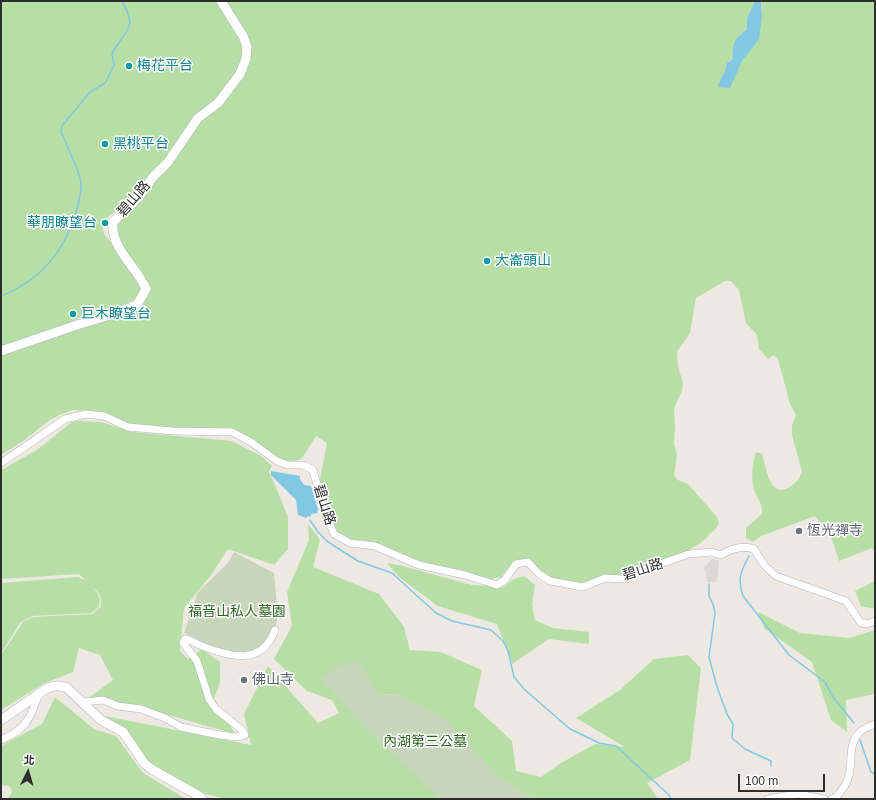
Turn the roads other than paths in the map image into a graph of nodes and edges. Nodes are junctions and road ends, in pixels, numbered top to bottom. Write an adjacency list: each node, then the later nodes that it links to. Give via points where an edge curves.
1 (221, 1): 2 (street, 碧山路, via 248,47 240,74 218,103 198,118 168,162 139,197 113,222 112,230 116,241 146,289 137,305)
2 (1, 351)
3 (1, 463): 4 (street, 碧山路, via 65,418 86,414 104,416 128,427 196,432 229,431 251,442 277,461 288,465 303,465 313,470 324,510 334,534 350,543 375,546 434,570 465,575 497,585 505,580 516,564 528,562 550,582 584,587 606,578 622,579 693,553 721,554 738,547 754,549 765,566 776,576 846,601 862,623)
4 (875, 621)
5 (275, 630): 7 (street, via 270,643 260,652 248,656 200,646 193,640 185,639 183,642 197,661 209,698 216,709 245,735 219,735 181,727 141,709 118,706 103,700)
6 (38, 696): 7 (street, via 53,686 61,686); 8 (street); 10 (street, via 31,718 14,735)
7 (83, 702): 11 (street, via 101,720 123,732 144,763)
8 (1, 720)
9 (875, 724): 14 (street, via 859,733 853,741 848,784 836,798)
10 (1, 740)
11 (202, 799)
12 (768, 799): 13 (street, via 798,794)
13 (824, 799)
14 (832, 799)

